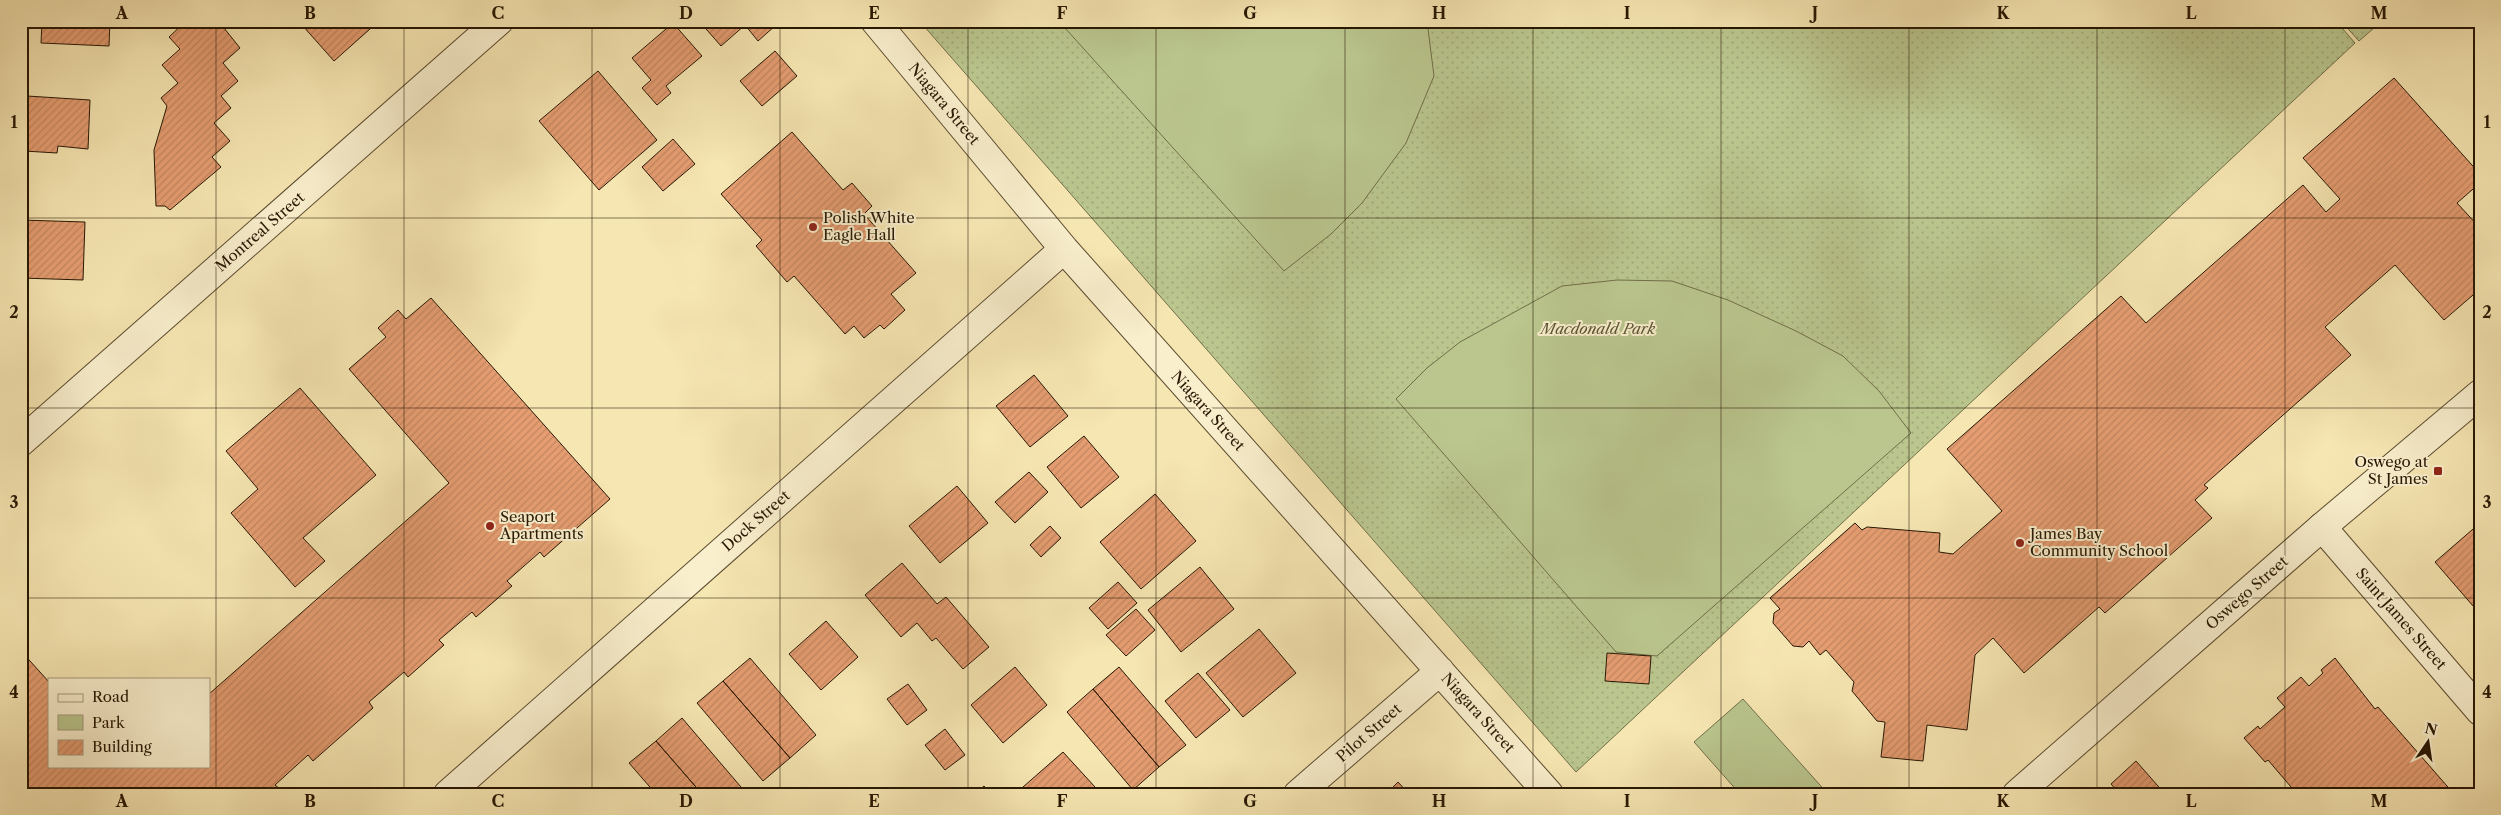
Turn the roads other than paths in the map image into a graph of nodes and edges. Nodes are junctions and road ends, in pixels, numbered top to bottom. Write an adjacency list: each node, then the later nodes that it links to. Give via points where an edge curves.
1 (499, 21): 5 (street, Montreal Street)
2 (875, 21): 3 (street, Niagara Street)
3 (1064, 249): 7 (street, Niagara Street); 9 (street, Dock Street)
4 (2480, 394): 6 (street, Oswego Street)
5 (21, 442)
6 (2322, 527): 8 (street, Saint James Street); 12 (street, Oswego Street)
7 (1440, 671): 10 (street, Pilot Street); 11 (street, Niagara Street)
8 (2480, 711)
9 (448, 794)
10 (1298, 794)
11 (1549, 794)
12 (2017, 794)

